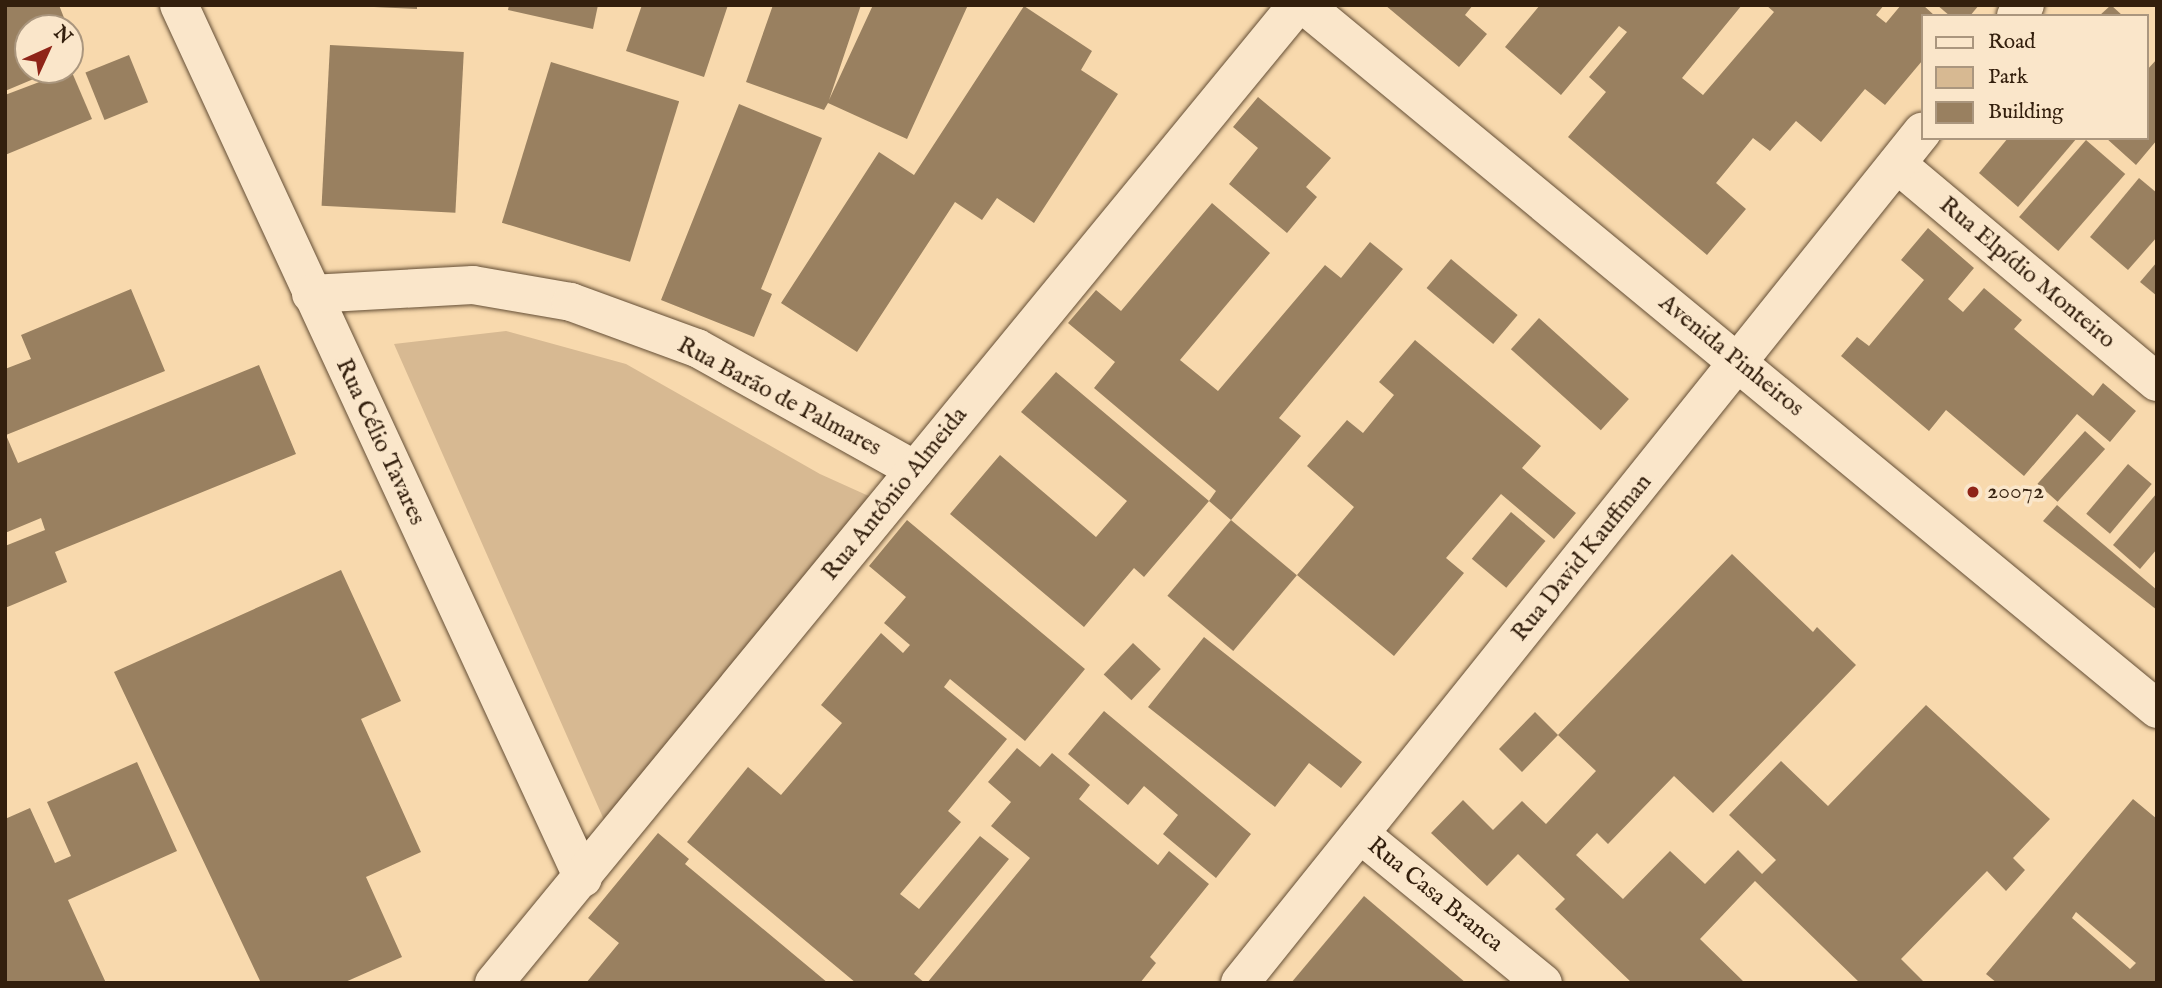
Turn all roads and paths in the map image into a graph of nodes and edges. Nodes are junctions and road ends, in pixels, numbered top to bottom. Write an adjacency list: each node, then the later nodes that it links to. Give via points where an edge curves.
1 (180, 5): 6 (street, Rua Célio Tavares)
2 (1297, 5): 9 (street, Rua Antônio Almeida)
3 (1304, 5): 7 (street, Avenida Pinheiros)
4 (1920, 135): 5 (street, Rua David Kauffman)
5 (1897, 164): 7 (street, Rua David Kauffman); 8 (street, Rua Elpídio Monteiro)
6 (311, 294): 9 (street, Rua Barão de Palmares, via 472,285 570,302 696,348); 12 (street, Rua Célio Tavares)
7 (1739, 362): 10 (street, Avenida Pinheiros); 11 (street, Rua David Kauffman)
8 (2157, 382)
9 (915, 470): 12 (street, Rua Antônio Almeida)
10 (2157, 709)
11 (1360, 834): 14 (street, Rua David Kauffman); 15 (street, Rua Casa Branca)
12 (583, 878): 13 (street, Rua Antônio Almeida)
13 (494, 983)
14 (1240, 983)
15 (1543, 983)

